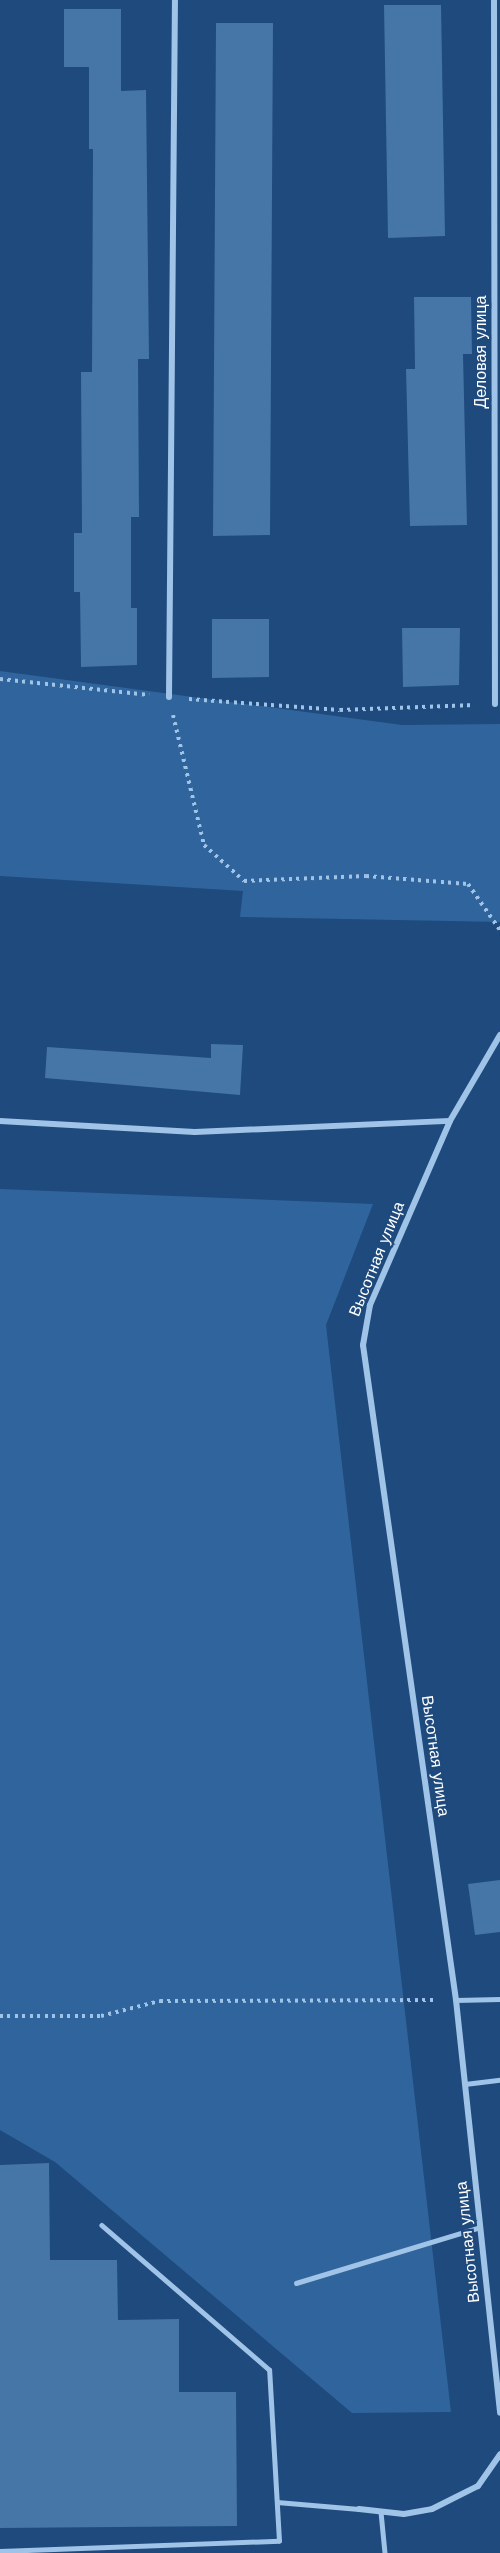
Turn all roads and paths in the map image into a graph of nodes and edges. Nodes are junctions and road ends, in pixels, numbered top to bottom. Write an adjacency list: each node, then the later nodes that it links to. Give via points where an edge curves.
1 (175, 0): 4 (street)
2 (494, 0): 5 (street, Деловая улица)
3 (0, 679): 4 (path)
4 (169, 697): 5 (path, via 340,710); 6 (path, via 204,845 236,876 244,881 366,876 468,884)
5 (495, 704)
6 (500, 930)
7 (500, 1035): 9 (street, Высотная улица)
8 (0, 1121): 9 (street, via 195,1132)
9 (450, 1121): 11 (street, Высотная улица, via 370,1305 363,1345)
10 (500, 1999): 11 (lane)
11 (456, 2000): 12 (path, via 160,2001 100,2016); 14 (street, Высотная улица)
12 (0, 2016)
13 (500, 2080): 14 (lane)
14 (465, 2084): 16 (street, Высотная улица)
15 (102, 2226): 20 (lane, via 269,2370)
16 (480, 2227): 17 (lane); 18 (street, Высотная улица)
17 (296, 2283)
18 (500, 2413)
19 (500, 2454): 22 (street, via 478,2486 459,2496 432,2509)
20 (277, 2502): 21 (lane); 23 (lane, via 279,2541)
21 (359, 2510): 22 (street)
22 (381, 2512): 24 (lane)
23 (0, 2551)
24 (385, 2553)

